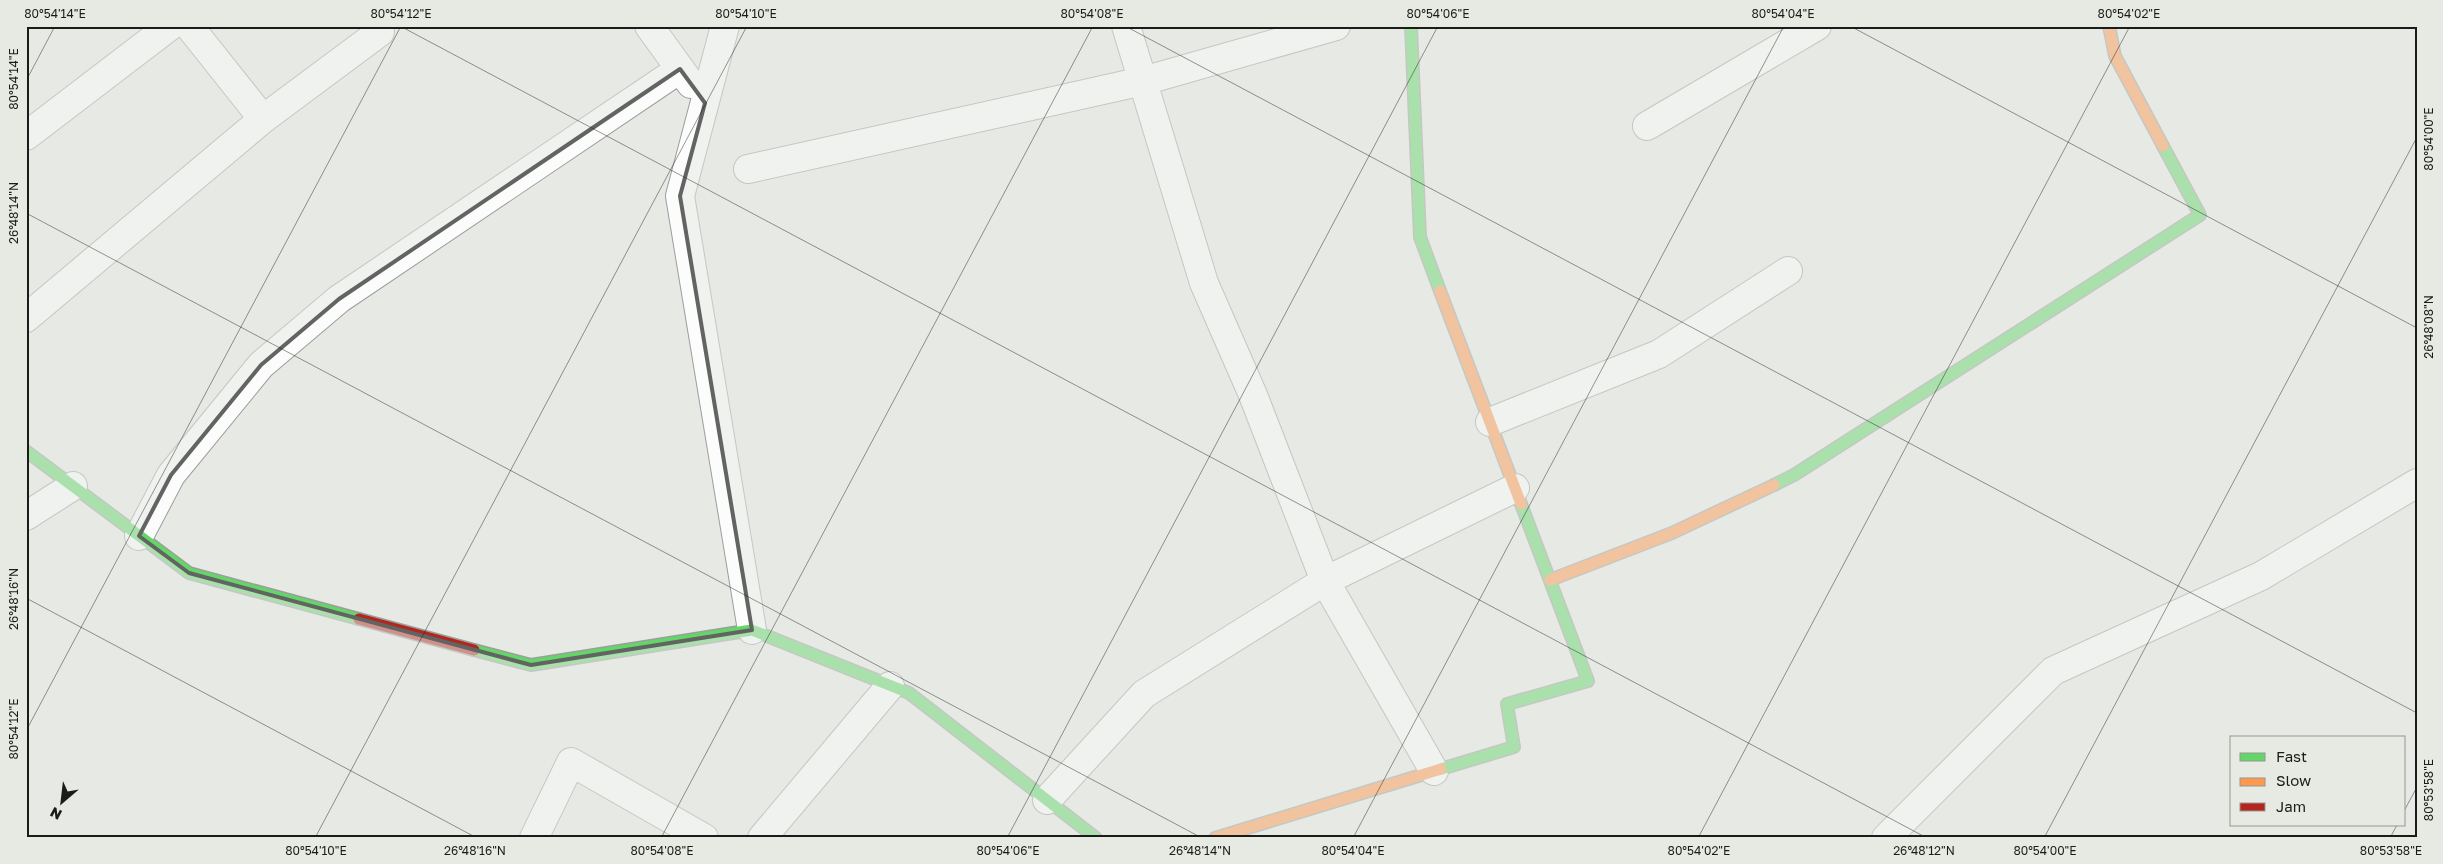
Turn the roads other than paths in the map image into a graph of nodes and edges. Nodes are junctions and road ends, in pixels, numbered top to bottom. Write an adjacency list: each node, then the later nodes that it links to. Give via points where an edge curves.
1 (170, 26): 16 (street)
2 (189, 26): 14 (street)
3 (649, 26): 11 (street)
4 (725, 26): 13 (street)
5 (1126, 26): 12 (street)
6 (1336, 26): 12 (street)
7 (1411, 26): 20 (street, via 1420,237)
8 (1816, 26): 15 (street)
9 (2109, 26): 27 (street, via 2115,56 2200,215 1794,475 1672,532)
10 (380, 32): 14 (street)
11 (680, 70): 13 (street); 26 (street, via 339,299 261,365 171,475)
12 (1143, 81): 17 (street); 28 (street, via 1204,283 1253,395)
13 (705, 103): 29 (street, via 680,196)
14 (263, 119): 19 (street)
15 (1647, 126)
16 (26, 136)
17 (748, 169)
18 (1788, 271): 20 (street, via 1659,354)
19 (26, 318)
20 (1490, 422): 24 (street)
21 (26, 451): 23 (street)
22 (2417, 483): 33 (street, via 2261,576 2053,671)
23 (73, 486): 25 (street); 26 (street)
24 (1515, 488): 27 (street); 28 (street)
25 (26, 516)
26 (139, 536): 29 (street, via 188,573 531,665)
27 (1550, 580): 31 (street, via 1588,680 1507,704 1514,747)
28 (1324, 581): 31 (street); 32 (street, via 1144,694)
29 (752, 630): 30 (street)
30 (890, 686): 32 (street, via 909,693); 36 (street)
31 (1434, 771): 38 (street)
32 (1047, 800): 37 (street)
33 (1888, 837)
34 (534, 838): 35 (street, via 570,762)
35 (704, 838)
36 (762, 838)
37 (1096, 838)
38 (1215, 838)

